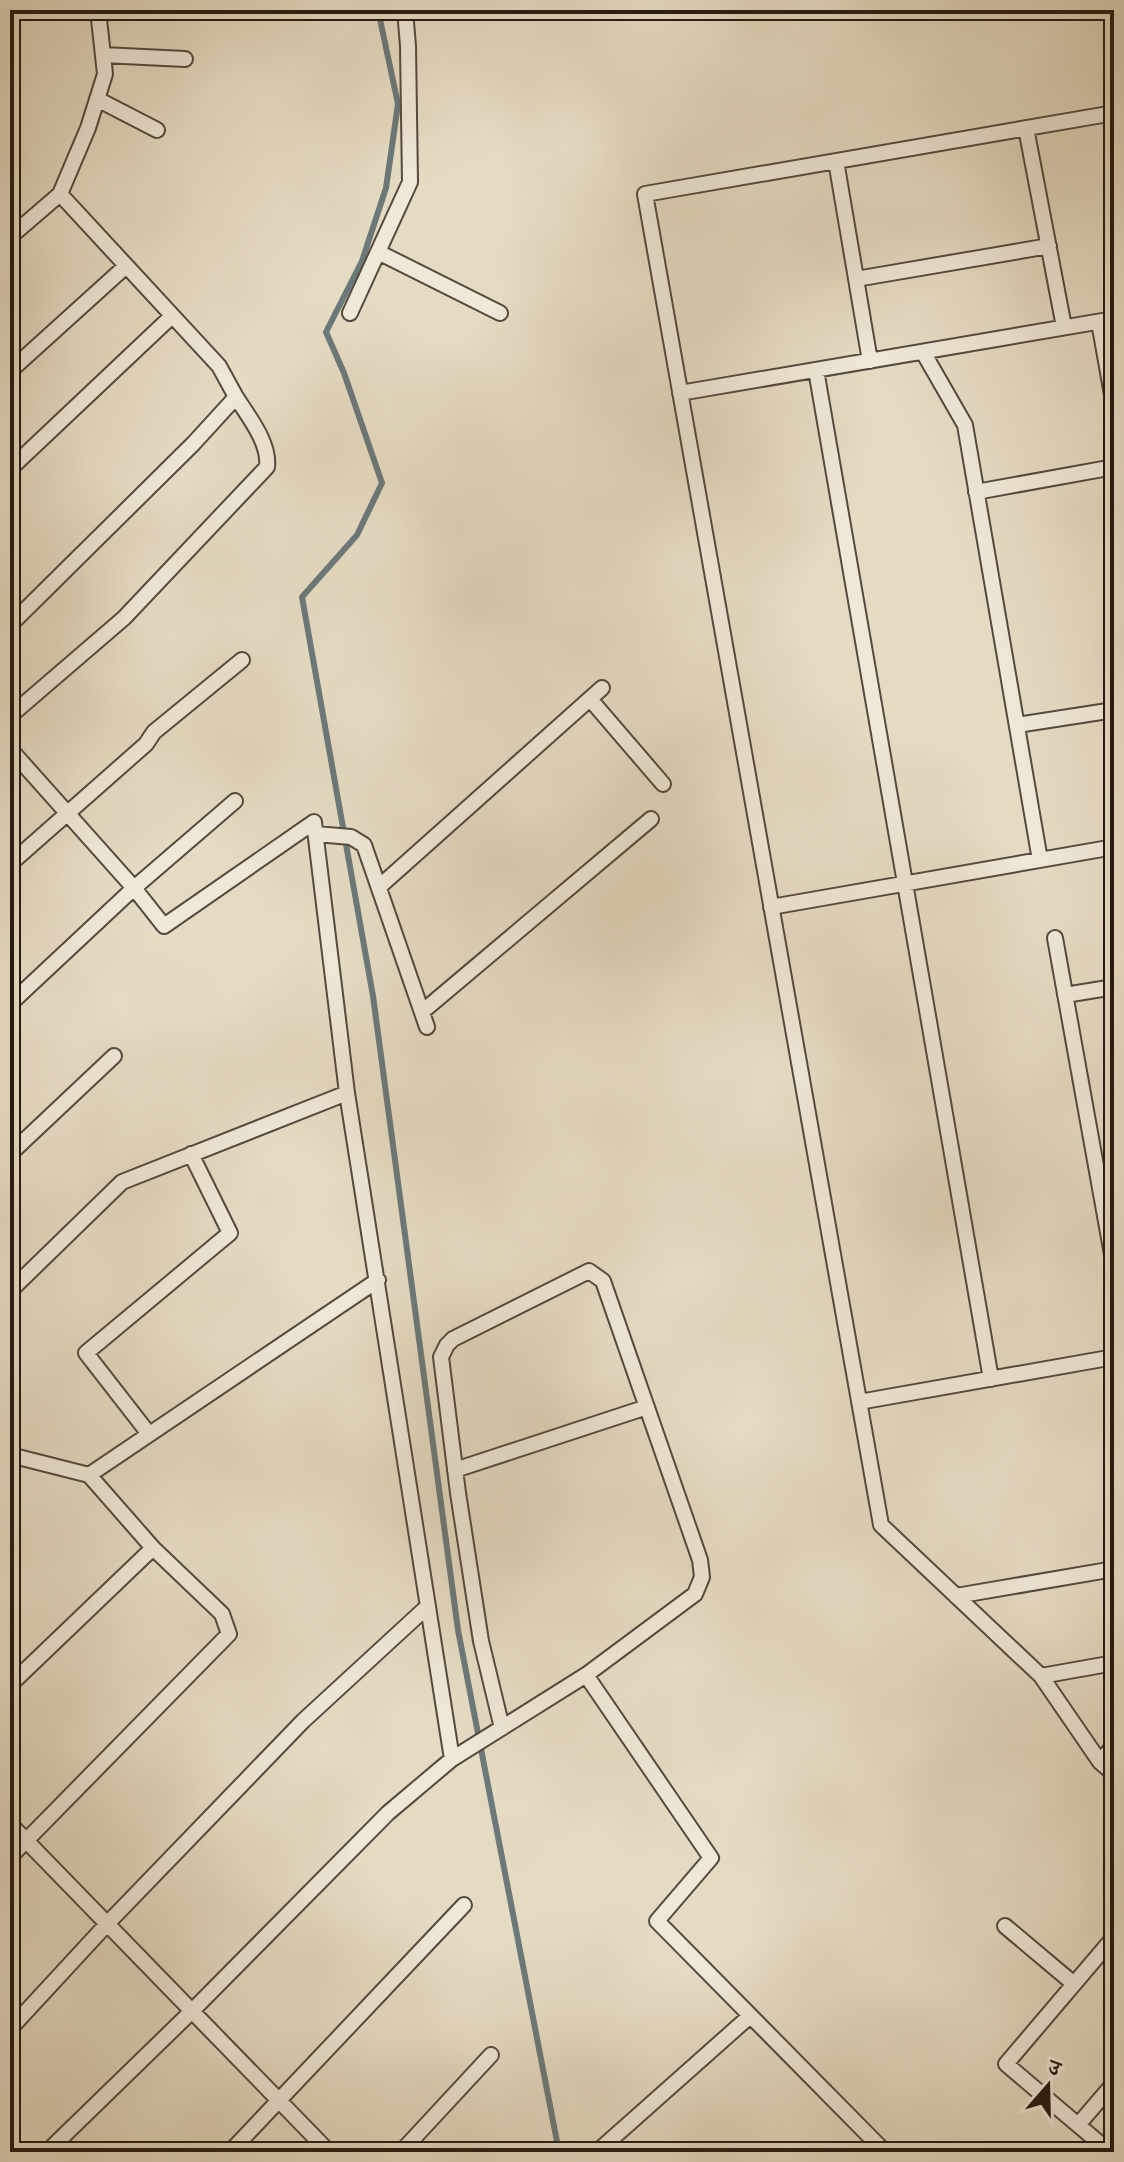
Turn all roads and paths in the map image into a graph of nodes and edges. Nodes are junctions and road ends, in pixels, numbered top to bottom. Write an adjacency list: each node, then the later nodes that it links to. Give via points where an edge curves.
1 (98, 10): 3 (street)
2 (405, 10): 13 (street, via 410,182)
3 (103, 55): 4 (street); 5 (street, via 105,74)
4 (185, 59)
5 (97, 99): 8 (street); 10 (street)
6 (1114, 113): 7 (street)
7 (1026, 128): 9 (street); 12 (street)
8 (157, 130)
9 (836, 161): 15 (street); 26 (street, via 645,194)
10 (60, 194): 11 (street); 14 (street)
11 (10, 237)
12 (1049, 246): 15 (street); 21 (street)
13 (378, 252): 16 (street); 17 (street)
14 (126, 266): 18 (street); 25 (street)
15 (856, 279): 23 (street)
16 (350, 313)
17 (500, 313)
18 (172, 316): 27 (street, via 219,366); 30 (street)
19 (1114, 319): 20 (street)
20 (1099, 322): 21 (street); 28 (street)
21 (1064, 327): 22 (street)
22 (923, 352): 23 (street); 31 (street, via 965,425)
23 (870, 361): 24 (street)
24 (816, 370): 26 (street); 48 (street)
25 (10, 371)
26 (680, 393): 51 (street)
27 (236, 397): 32 (street); 37 (street, via 263,443 267,467 124,618)
28 (1114, 406)
29 (1114, 467): 31 (street)
30 (10, 469)
31 (976, 492): 38 (street)
32 (10, 625)
33 (242, 660): 42 (street)
34 (602, 688): 35 (street)
35 (590, 699): 40 (street); 49 (street)
36 (1114, 710): 38 (street)
37 (10, 716)
38 (1017, 725): 46 (street)
39 (10, 749): 42 (street)
40 (663, 784)
41 (235, 801): 50 (street)
42 (66, 812): 47 (street); 50 (street)
43 (651, 819): 56 (street)
44 (316, 834): 49 (street, via 351,837 364,845); 50 (street, via 314,822 164,926); 59 (street)
45 (1114, 847): 46 (street)
46 (1040, 860): 48 (street)
47 (10, 864)
48 (905, 884): 51 (street); 66 (street)
49 (379, 887): 56 (street)
50 (134, 888): 55 (street)
51 (771, 907): 67 (street)
52 (1055, 938): 54 (street)
53 (1114, 987): 54 (street)
54 (1065, 995): 62 (street)
55 (10, 1004)
56 (422, 1012): 57 (street)
57 (427, 1027)
58 (114, 1056): 60 (street)
59 (347, 1093): 61 (street); 63 (street)
60 (10, 1154)
61 (191, 1154): 64 (street, via 122,1182); 69 (street, via 230,1233 86,1353)
62 (1114, 1266)
63 (378, 1280): 69 (street); 76 (street)
64 (10, 1291)
65 (1114, 1357): 66 (street)
66 (991, 1379): 67 (street)
67 (859, 1402): 75 (street, via 881,1525)
68 (647, 1407): 71 (street); 71 (street, via 603,1281 589,1271 447,1345 441,1357); 78 (street, via 702,1577 695,1594)
69 (149, 1434): 72 (street)
70 (10, 1455): 72 (street)
71 (455, 1470): 81 (street)
72 (89, 1475): 73 (street)
73 (153, 1548): 80 (street); 87 (street, via 222,1614 229,1634)
74 (1114, 1569): 75 (street)
75 (956, 1596): 79 (street)
76 (428, 1606): 83 (street); 90 (street, via 303,1721)
77 (1114, 1663): 79 (street)
78 (586, 1675): 81 (street); 95 (street, via 711,1858 657,1921)
79 (1041, 1676): 84 (street)
80 (10, 1685)
81 (496, 1731): 83 (street)
82 (1114, 1745): 84 (street)
83 (452, 1759): 94 (street, via 388,1813)
84 (1100, 1762): 85 (street)
85 (1114, 1774)
86 (10, 1824): 87 (street)
87 (26, 1840): 88 (street); 90 (street)
88 (10, 1857)
89 (464, 1905): 99 (street)
90 (107, 1924): 94 (street); 96 (street)
91 (1005, 1926): 93 (street)
92 (1114, 1937): 93 (street)
93 (1074, 1984): 100 (street, via 1006,2064)
94 (191, 2012): 99 (street); 101 (street)
95 (750, 2016): 105 (street); 106 (street)
96 (10, 2029)
97 (491, 2055): 104 (street)
98 (1114, 2083): 100 (street)
99 (280, 2101): 102 (street); 103 (street)
100 (1078, 2125): 107 (street)
101 (47, 2152)
102 (230, 2152)
103 (329, 2152)
104 (401, 2152)
105 (597, 2152)
106 (885, 2152)
107 (1110, 2152)

